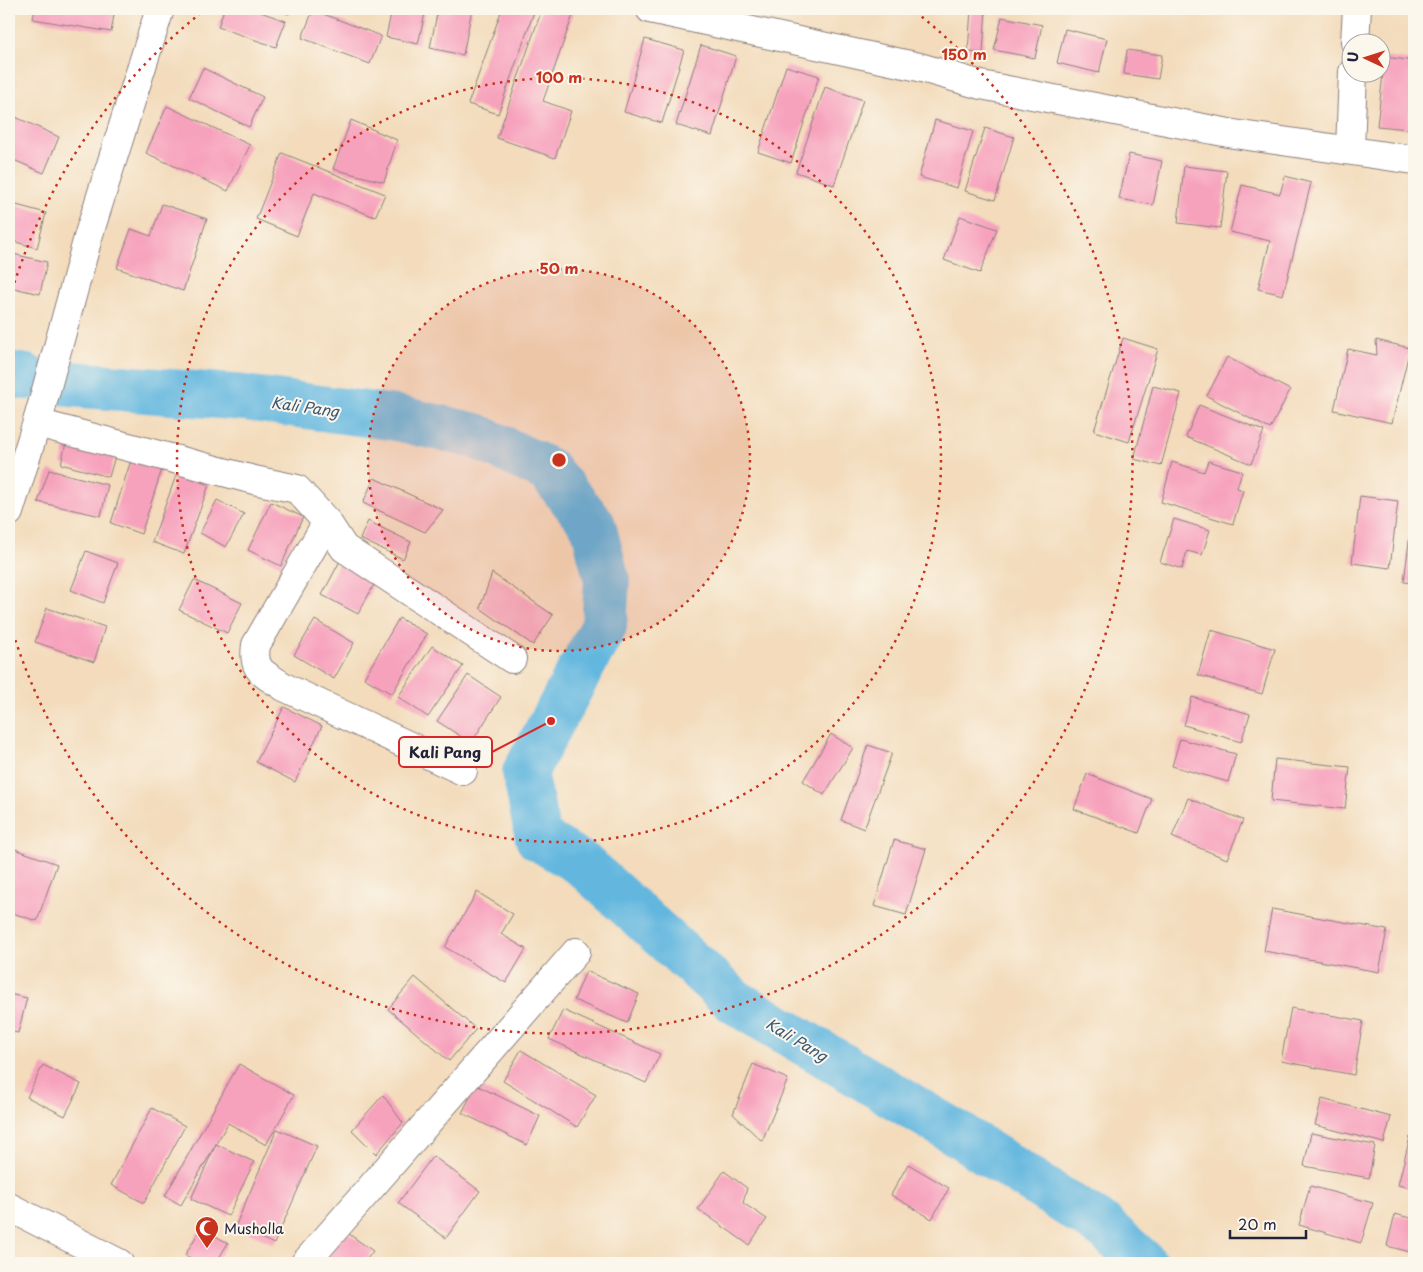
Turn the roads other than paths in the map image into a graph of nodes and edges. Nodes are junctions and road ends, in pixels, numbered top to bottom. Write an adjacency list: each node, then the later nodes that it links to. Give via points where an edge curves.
1 (160, 9): 8 (street)
2 (650, 9): 6 (street, via 919,67 981,86 1234,134)
3 (1357, 9): 4 (street)
4 (1356, 32)
5 (1353, 82): 6 (street)
6 (1350, 150): 7 (street)
7 (1414, 160)
8 (89, 234): 9 (street); 9 (street)
9 (37, 423): 10 (street); 11 (street, via 297,489)
10 (9, 512)
11 (327, 522): 12 (street, via 344,548); 13 (street, via 256,645 255,665 284,687)
12 (512, 659)
13 (463, 770)
14 (576, 952): 17 (street)
15 (9, 1207): 16 (street)
16 (119, 1263)
17 (305, 1263)

